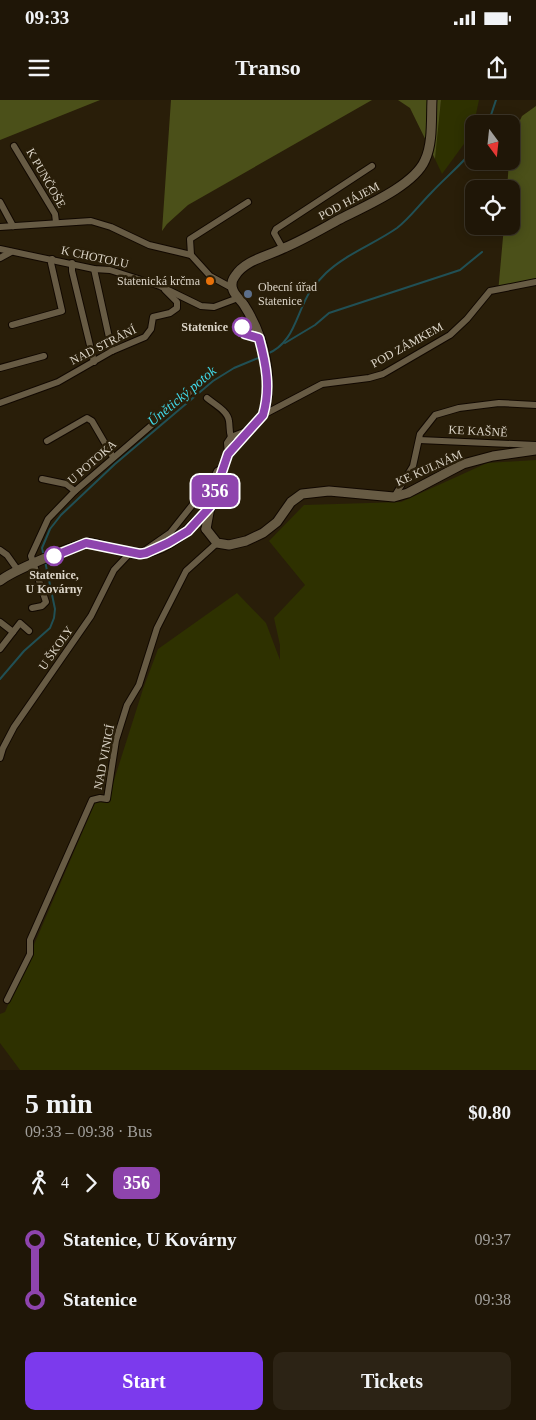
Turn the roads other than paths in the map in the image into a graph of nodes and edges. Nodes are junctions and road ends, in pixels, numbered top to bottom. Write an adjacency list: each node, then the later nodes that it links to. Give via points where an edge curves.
1 (432, 100): 10 (street, POD HÁJEM, via 427,154 416,173 390,193)
2 (14, 146): 6 (street, K PUNČOŠE, via 55,214)
3 (372, 166): 10 (street, via 276,229 274,233)
4 (0, 202): 7 (street)
5 (248, 202): 12 (street, via 190,239)
6 (56, 222): 7 (street); 12 (street, via 91,221 149,245)
7 (13, 226): 8 (street)
8 (0, 227)
9 (0, 249): 11 (street, K CHOTOLU)
10 (283, 249): 19 (street, POD HÁJEM, via 253,261 237,273)
11 (11, 252): 13 (street); 14 (street, K CHOTOLU)
12 (191, 254): 19 (street, via 210,276)
13 (0, 258)
14 (52, 259): 15 (street, K CHOTOLU); 21 (street, via 62,311)
15 (72, 263): 16 (street, K CHOTOLU); 24 (street)
16 (94, 269): 18 (street, K CHOTOLU, via 110,270); 22 (street)
17 (536, 282): 30 (street, POD ZÁMKEM, via 490,291 450,335 383,374 322,384)
18 (160, 286): 20 (street, K CHOTOLU, via 207,308); 22 (street, NAD STRÁNÍ, via 177,302 177,308 153,317 151,329 145,337)
19 (232, 288): 20 (street)
20 (238, 298): 30 (street, via 249,313 266,361 268,384)
21 (12, 325)
22 (112, 351): 24 (street, NAD STRÁNÍ)
23 (44, 356): 25 (street)
24 (94, 362): 28 (street, NAD STRÁNÍ, via 58,382)
25 (0, 368)
26 (189, 393): 38 (street, U POTOKA)
27 (207, 398): 32 (street, via 227,415)
28 (0, 403)
29 (536, 405): 33 (street, via 499,403 435,415)
30 (263, 415): 31 (street)
31 (250, 430): 32 (street); 37 (street)
32 (231, 437): 37 (street, via 227,443)
33 (419, 440): 35 (street, KE KAŠNĚ); 42 (street, via 413,466)
34 (47, 441): 38 (street, via 87,418)
35 (536, 445)
36 (536, 450): 42 (street, KE KULNÁM, via 463,464)
37 (228, 454): 39 (street)
38 (113, 457): 41 (street, U POTOKA)
39 (222, 468): 43 (street); 48 (street, U ŠKOLY, via 170,532)
40 (42, 479): 41 (street, via 66,484)
41 (75, 491): 49 (street, U POTOKA, via 48,519 31,556)
42 (394, 497): 46 (street, KE KULNÁM, via 329,491 302,494 263,533 229,545)
43 (210, 507): 44 (street); 45 (street)
44 (206, 529): 45 (street); 46 (street)
45 (188, 531): 48 (street, via 151,552)
46 (217, 543): 59 (street, NAD VINICÍ, via 186,571 157,628 139,685 127,705 116,740 107,800 92,800 30,940 30,954)
47 (0, 550): 50 (street)
48 (136, 553): 49 (street, via 86,543); 57 (street, U ŠKOLY, via 114,570 91,616)
49 (36, 562): 50 (street); 52 (street, via 46,602)
50 (18, 569): 51 (street)
51 (1, 579)
52 (32, 608)
53 (0, 622): 55 (street)
54 (29, 631): 55 (street, via 20,623)
55 (13, 632): 56 (street)
56 (0, 649)
57 (2, 747): 58 (street, U ŠKOLY)
58 (0, 758)
59 (7, 1000)

